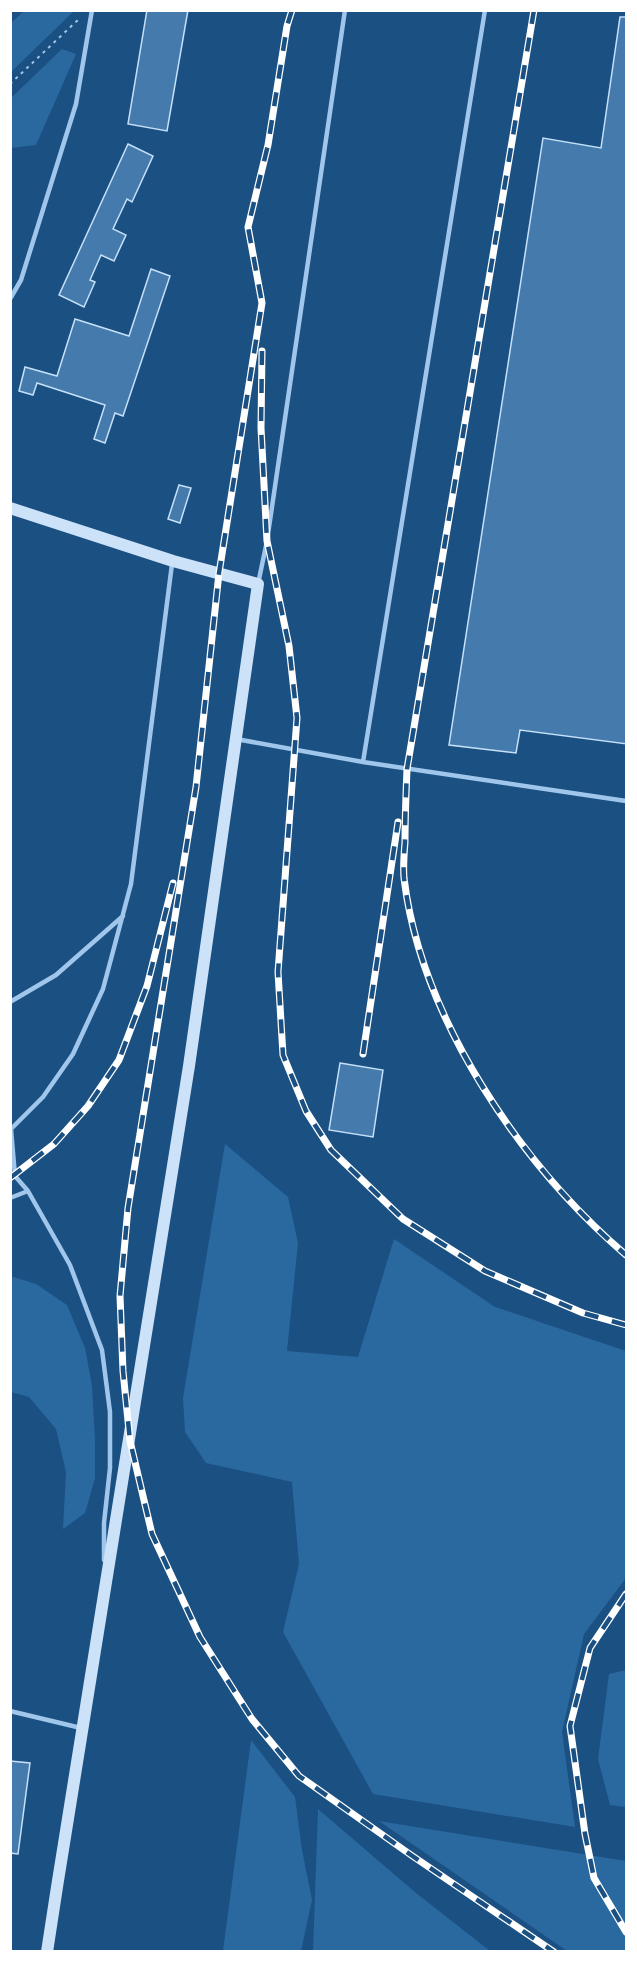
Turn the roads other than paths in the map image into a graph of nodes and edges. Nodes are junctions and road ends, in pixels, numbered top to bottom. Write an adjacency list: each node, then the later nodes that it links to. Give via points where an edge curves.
1 (92, 10): 4 (lane, via 76,104 21,280)
2 (345, 10): 7 (lane)
3 (486, 10): 9 (lane)
4 (10, 299)
5 (10, 508): 6 (street)
6 (172, 561): 7 (street); 11 (lane, via 131,884)
7 (258, 584): 8 (street)
8 (235, 739): 9 (lane); 16 (street, via 185,1089)
9 (363, 762): 10 (lane)
10 (627, 801)
11 (123, 916): 12 (lane, via 56,975); 13 (lane, via 103,989 73,1054 43,1097)
12 (10, 1002)
13 (11, 1130): 14 (lane, via 15,1176)
14 (28, 1191): 15 (lane); 16 (lane, via 70,1265 102,1350 110,1412)
15 (10, 1198)
16 (104, 1592): 18 (street)
17 (10, 1711): 18 (lane)
18 (81, 1728): 19 (street)
19 (47, 1952)

